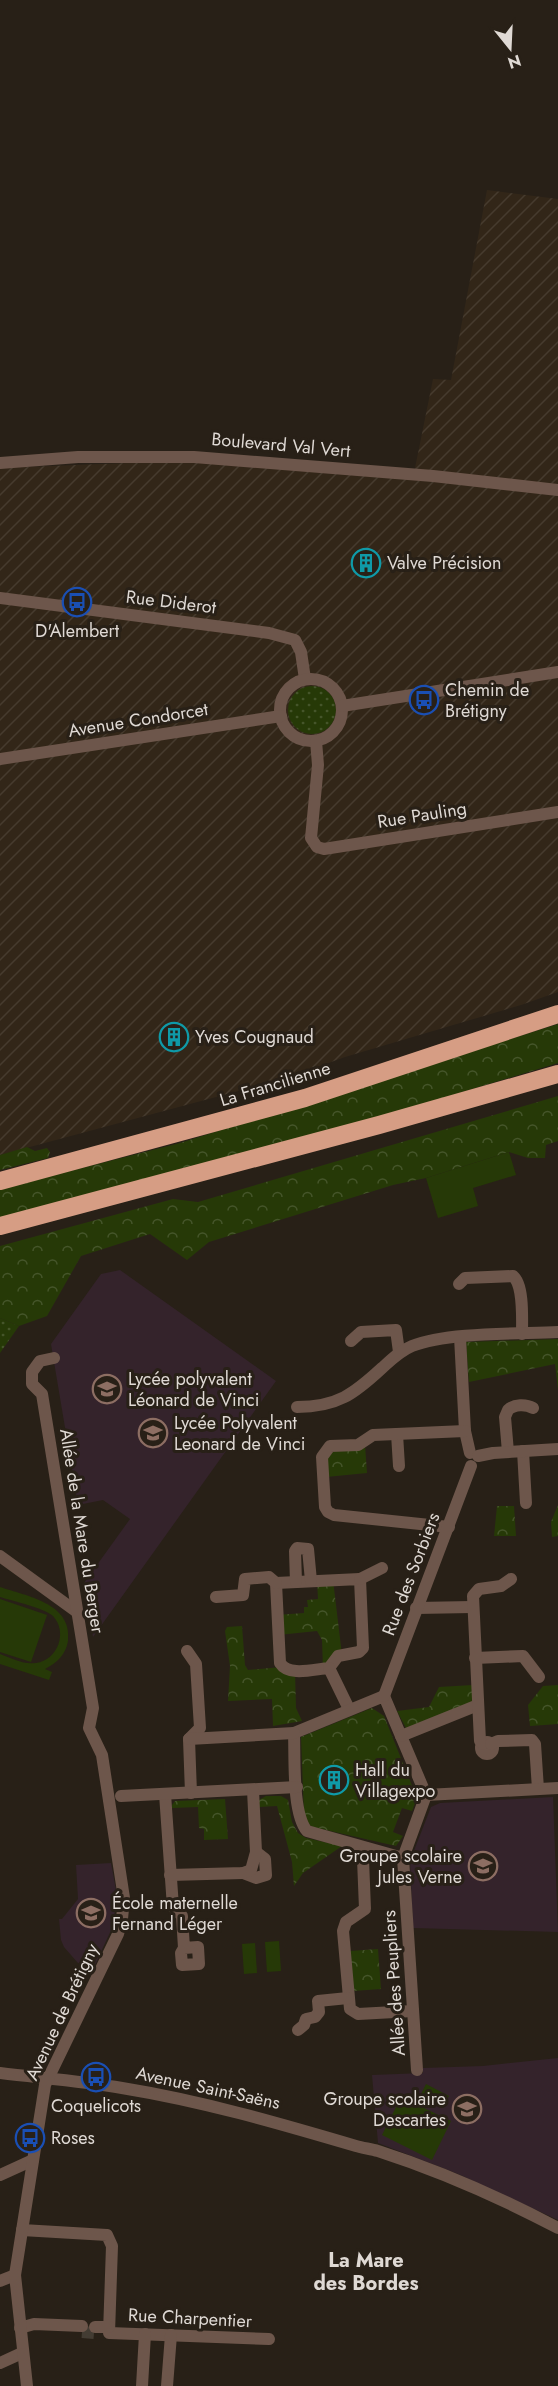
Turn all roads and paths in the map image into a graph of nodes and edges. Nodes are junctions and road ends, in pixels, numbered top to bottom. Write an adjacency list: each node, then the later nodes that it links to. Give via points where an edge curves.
1 (0, 464): 2 (street, Boulevard Val Vert, via 78,457 194,457)
2 (558, 490)
3 (0, 598): 5 (street, Rue Diderot, via 269,633 295,640 302,652)
4 (558, 672): 6 (street)
5 (305, 679): 6 (street, via 325,681 333,687); 7 (street, via 283,697)
6 (342, 705): 8 (street, via 339,724)
7 (281, 716): 8 (street, via 297,738); 9 (street, Avenue Condorcet)
8 (316, 741): 10 (street, Rue Pauling, via 318,765 311,838 317,847)
9 (0, 759)
10 (558, 812)
11 (558, 1014): 13 (highway, La Francilienne, via 305,1098)
12 (558, 1074): 14 (highway)
13 (0, 1181)
14 (0, 1226)
15 (459, 1284): 17 (street, via 465,1278 516,1278 520,1286)
16 (558, 1332): 17 (street)
17 (522, 1334): 18 (street)
18 (460, 1337): 20 (street, via 434,1339); 24 (street)
19 (351, 1341): 20 (street, via 361,1332 396,1330)
20 (399, 1352): 22 (street, via 345,1398)
21 (54, 1358): 43 (street, Allée de la Mare du Berger, via 40,1361 32,1372 32,1384 42,1394)
22 (297, 1407)
23 (533, 1408): 28 (street, via 508,1410)
24 (465, 1431): 25 (street); 29 (street)
25 (397, 1434): 30 (street); 32 (street, via 373,1435 357,1445 330,1446 325,1451 325,1507 334,1515)
26 (558, 1449): 27 (street)
27 (523, 1451): 28 (street); 31 (street)
28 (508, 1452): 29 (street)
29 (473, 1458): 32 (street, Rue des Sorbiers)
30 (399, 1466)
31 (526, 1503)
32 (449, 1527): 42 (street, Rue des Sorbiers)
33 (0, 1556): 43 (street)
34 (382, 1568): 35 (street)
35 (360, 1578): 37 (street); 46 (street, via 363,1648 338,1656)
36 (511, 1578): 41 (street, via 501,1586 475,1591)
37 (311, 1581): 39 (street); 39 (street, via 308,1549 297,1548)
38 (276, 1582): 39 (street); 40 (street, via 269,1577 245,1579 243,1595); 46 (street, via 279,1664 290,1671)
39 (296, 1582)
40 (216, 1597)
41 (472, 1607): 42 (street); 45 (street)
42 (416, 1608): 48 (street, Rue des Sorbiers)
43 (76, 1612): 51 (street, Allée de la Mare du Berger, via 93,1708)
44 (187, 1652): 54 (street, via 196,1664 200,1728)
45 (475, 1658): 47 (street, via 523,1656); 49 (street)
46 (329, 1668): 50 (street)
47 (538, 1677)
48 (384, 1696): 50 (street); 53 (street)
49 (478, 1705): 53 (street); 57 (street, via 480,1741 487,1744 532,1740 535,1744)
50 (349, 1709): 52 (street)
51 (90, 1728): 72 (street, Avenue de Brétigny, via 102,1755 124,1891 122,1919 114,1944)
52 (294, 1733): 54 (street); 55 (street)
53 (401, 1736): 61 (street)
54 (189, 1739): 59 (street)
55 (297, 1787): 58 (street); 63 (street, via 300,1821 308,1832)
56 (558, 1788): 57 (street)
57 (538, 1789): 61 (street)
58 (253, 1790): 59 (street); 65 (street, via 256,1852 251,1870)
59 (190, 1793): 60 (street)
60 (165, 1794): 62 (street); 65 (street)
61 (426, 1795): 64 (street)
62 (121, 1796)
63 (366, 1848): 64 (street); 67 (street, via 365,1909 346,1922 343,1931)
64 (403, 1858): 68 (street, Allée des Peupliers)
65 (170, 1875): 66 (street, via 172,1907 182,1916)
66 (184, 1948)
67 (348, 1998): 68 (street, via 350,2009 358,2014); 69 (street, via 318,2001 315,2018 306,2019)
68 (413, 2011): 70 (street, Allée des Peupliers)
69 (298, 2030)
70 (417, 2070)
71 (0, 2073): 72 (street, Avenue Saint-Saëns)
72 (47, 2080): 73 (street, Avenue Saint-Saëns, via 83,2082 187,2100); 74 (street, Avenue de Brétigny)
73 (358, 2147): 76 (street, Avenue Saint-Saëns, via 376,2150 471,2187); 78 (street, Avenue Saint-Saëns)
74 (33, 2160): 75 (street); 77 (street, Avenue de Brétigny)
75 (0, 2175)
76 (558, 2228)
77 (22, 2230): 79 (street, Avenue de Brétigny); 82 (street, Rue Charpentier, via 107,2235 112,2246)
78 (558, 2237)
79 (15, 2275): 80 (street); 81 (street, Avenue de Brétigny)
80 (0, 2281)
81 (20, 2328): 82 (street, Rue Charpentier); 86 (street, Avenue de Brétigny)
82 (109, 2330): 83 (street, Rue Charpentier)
83 (145, 2334): 84 (street, Rue Charpentier); 89 (street)
84 (171, 2335): 85 (street, Rue Charpentier); 90 (street)
85 (269, 2339)
86 (22, 2352): 87 (street); 88 (street, Avenue de Brétigny)
87 (0, 2363)
88 (27, 2386)
89 (142, 2386)
90 (167, 2386)

